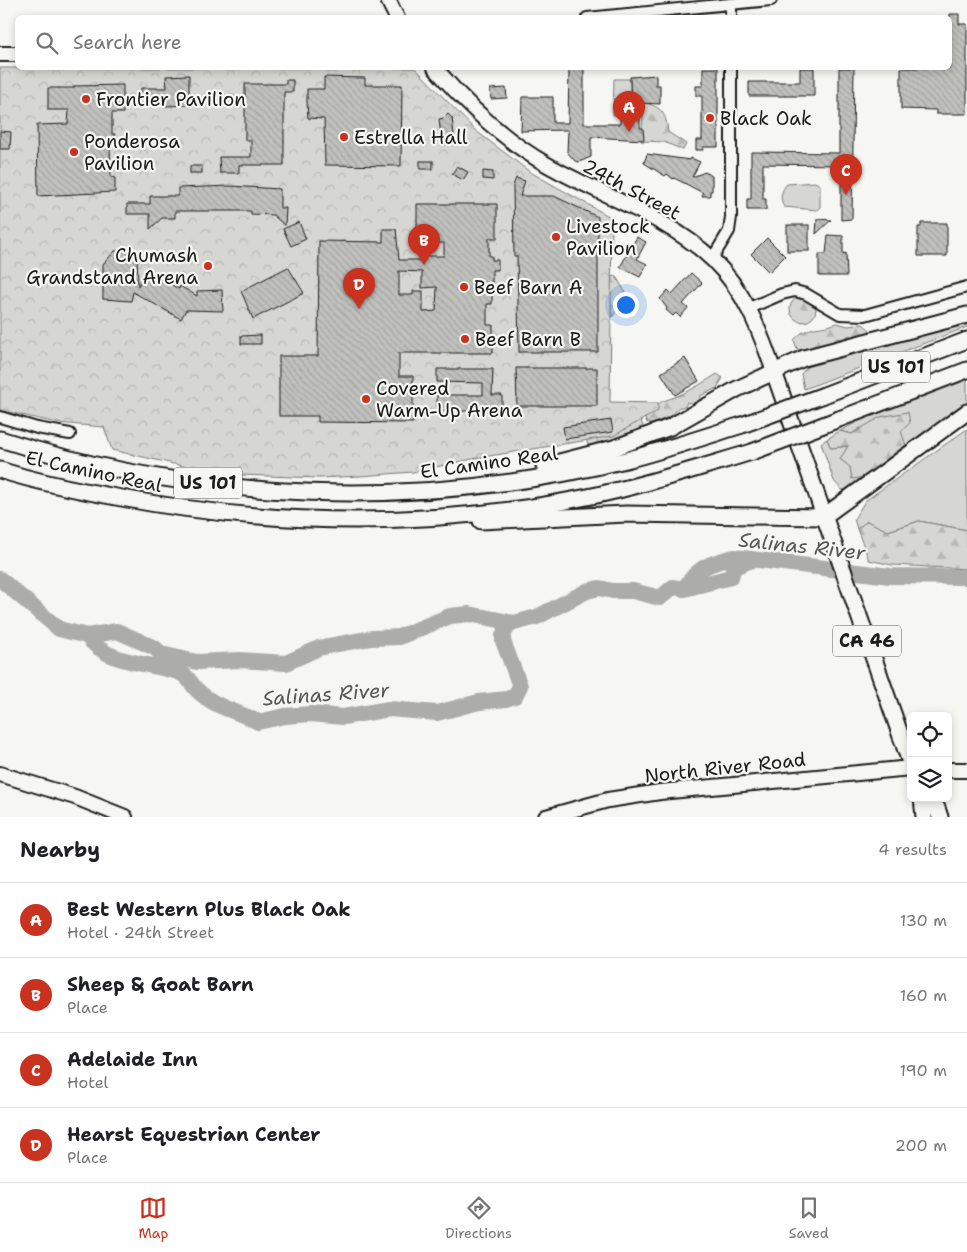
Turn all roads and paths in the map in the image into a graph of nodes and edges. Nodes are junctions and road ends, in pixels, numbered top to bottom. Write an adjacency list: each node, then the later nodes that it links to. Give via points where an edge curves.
1 (388, 0): 5 (main road)
2 (770, 0): 3 (street)
3 (731, 4): 4 (street); 7 (street)
4 (659, 5): 6 (street)
5 (396, 15)
6 (604, 15)
7 (731, 15)
8 (0, 54): 9 (main road)
9 (15, 54)
10 (438, 70): 12 (main road, 24th Street, via 494,127 531,155 647,215)
11 (731, 70): 12 (street, via 731,217 729,231)
12 (712, 259): 14 (main road, 24th Street)
13 (967, 286): 14 (street, via 865,314 840,314 806,294 795,292)
14 (749, 308): 18 (main road, 24th Street)
15 (967, 315): 18 (highway, via 804,358)
16 (967, 340): 24 (highway, El Camino Real / US 101, bridge, via 742,425 625,460 532,479)
17 (967, 370): 26 (highway, El Camino Real / US 101, bridge, via 752,452 656,481 596,495)
18 (774, 372): 24 (highway, via 670,427 614,448 560,463); 25 (highway, CA 46)
19 (967, 412): 25 (highway)
20 (0, 417): 21 (street)
21 (70, 434)
22 (0, 439): 24 (highway, El Camino Real / US 101, via 99,466 230,486)
23 (0, 470): 26 (highway, El Camino Real / US 101, via 89,492 208,512 276,518)
24 (420, 492)
25 (823, 517): 26 (highway, via 626,514 474,521); 27 (highway, CA 46)
26 (404, 519)
27 (907, 757)
28 (907, 767): 35 (main road, North River Road, via 660,792 608,800)
29 (952, 770): 30 (main road)
30 (967, 770)
31 (0, 774): 34 (main road, via 75,797)
32 (923, 802): 36 (highway)
33 (929, 802): 37 (highway, via 937,808)
34 (125, 817)
35 (546, 817)
36 (924, 817)
37 (940, 817)

